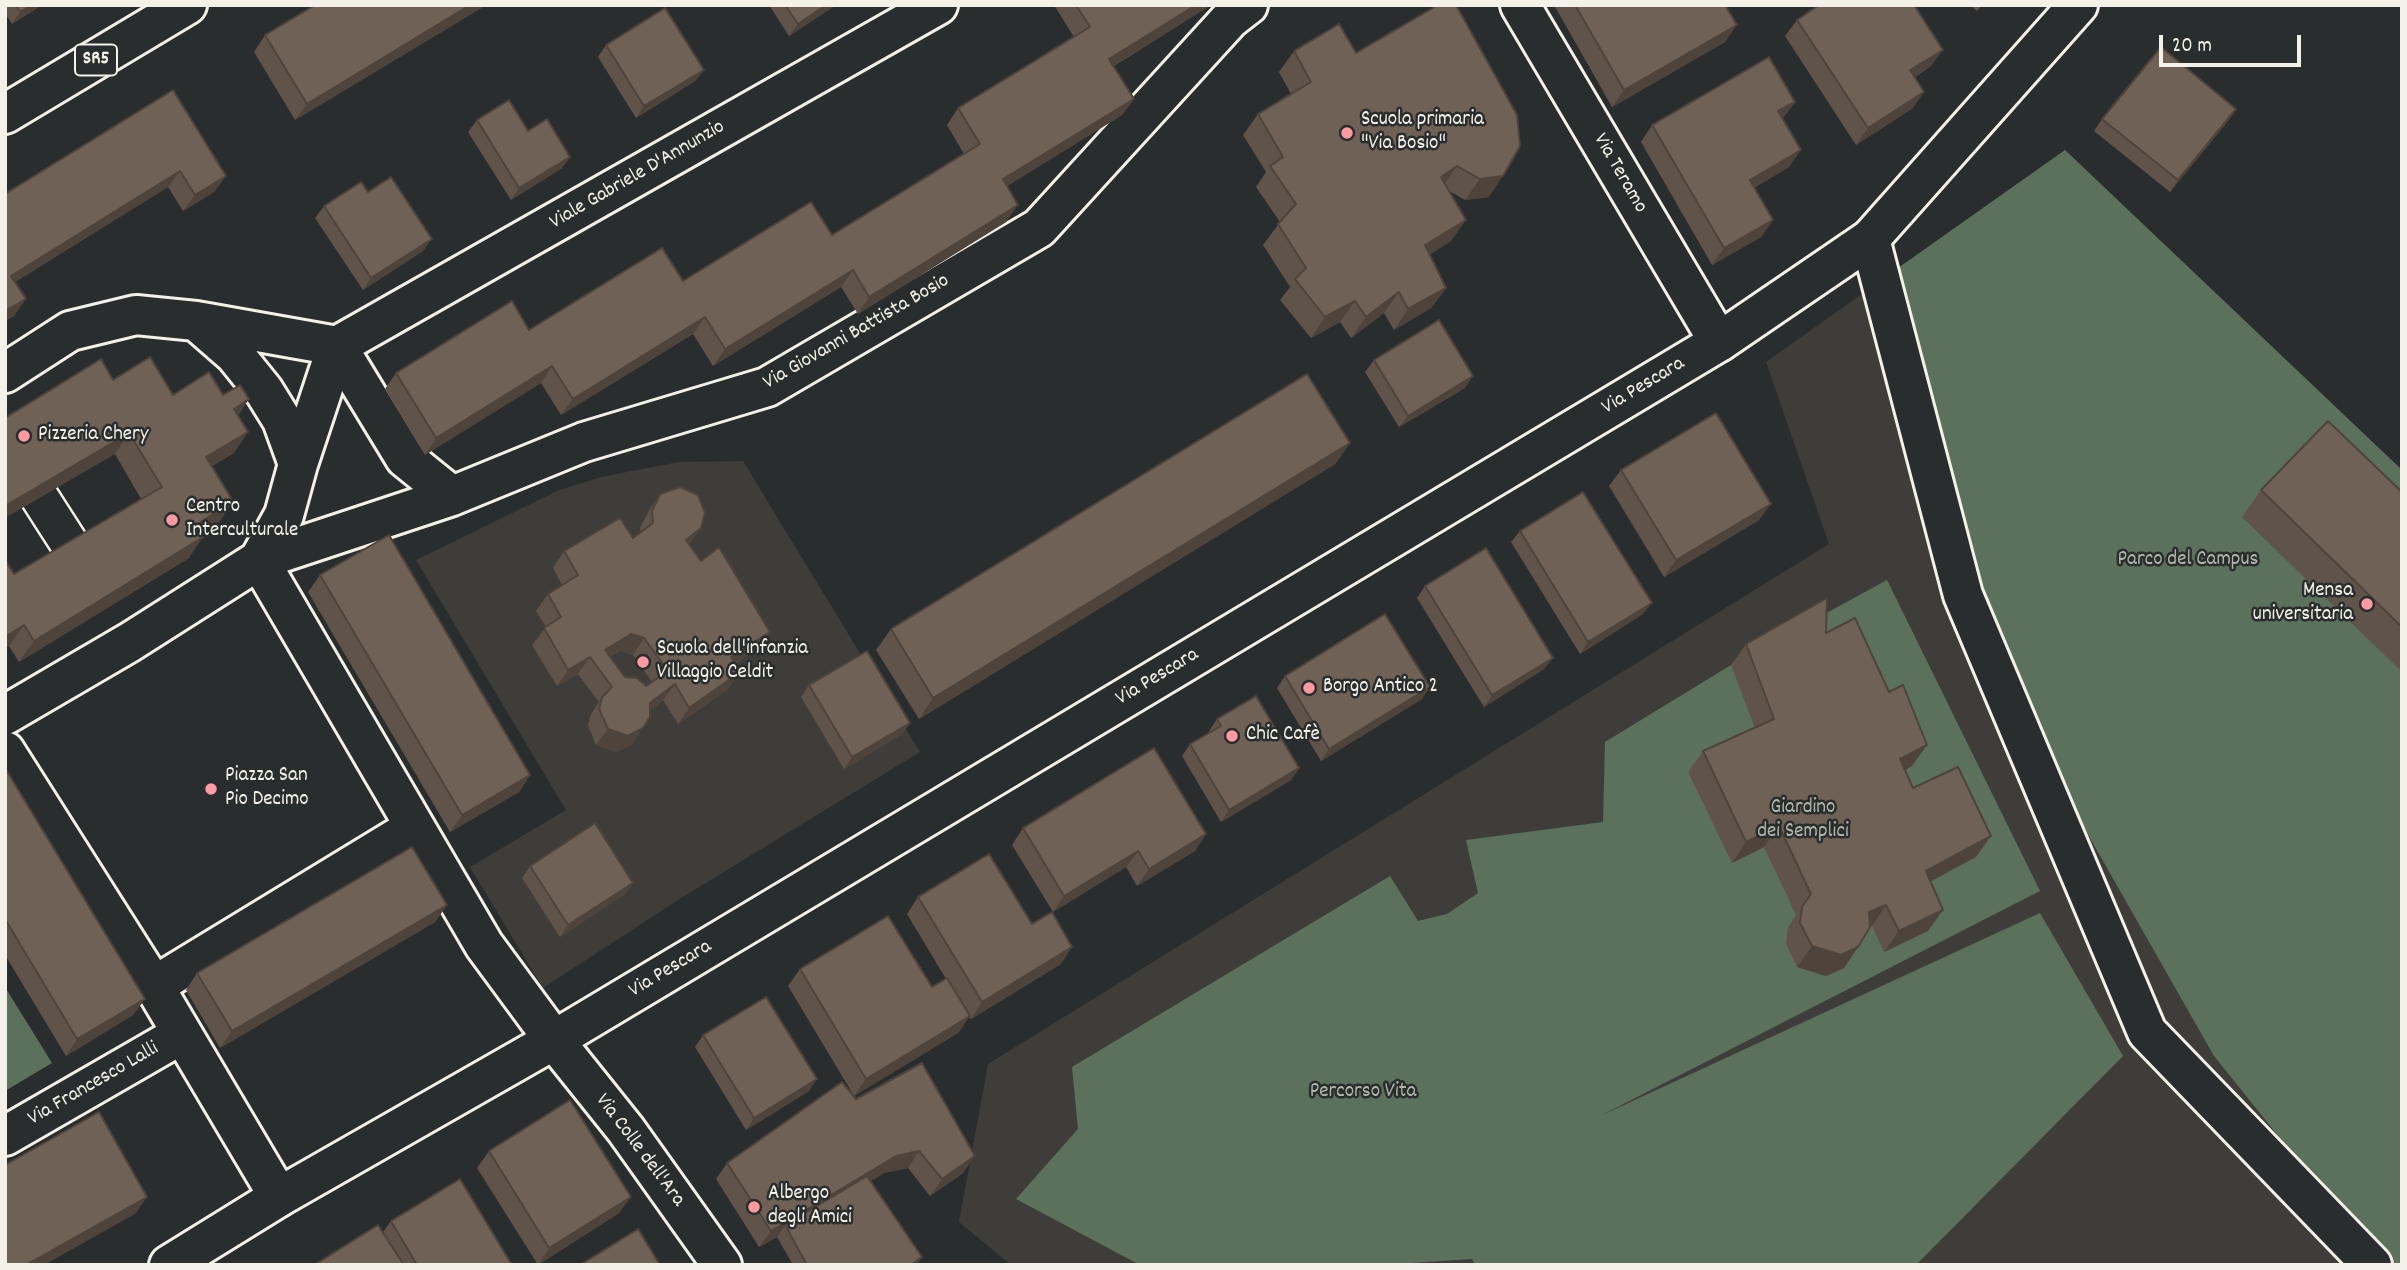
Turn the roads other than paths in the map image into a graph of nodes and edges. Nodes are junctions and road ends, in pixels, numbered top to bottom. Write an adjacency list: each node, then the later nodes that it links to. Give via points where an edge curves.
1 (187, 5): 6 (street, SR5)
2 (938, 5): 10 (street, Viale Gabriele D'Annunzio)
3 (1248, 5): 13 (street, Via Giovanni Battista Bosio, via 1230,19 1039,228 766,387 584,442)
4 (1520, 5): 9 (street, Via Teramo)
5 (2078, 5): 7 (street, Via Pescara)
6 (5, 114)
7 (1870, 239): 9 (street, Via Pescara); 27 (street, via 1962,595 2147,1032)
8 (197, 321): 10 (street); 11 (street, via 136,316 70,331); 12 (street, via 235,355 264,391 282,420)
9 (1718, 342): 22 (street, Via Pescara)
10 (337, 346): 12 (street); 13 (street, via 405,458)
11 (5, 373)
12 (298, 464): 16 (street, via 284,514)
13 (452, 496): 16 (street, Via Giovanni Battista Bosio)
14 (40, 498): 15 (street)
15 (74, 551)
16 (259, 560): 17 (street); 19 (street)
17 (5, 715)
18 (5, 751): 20 (street)
19 (415, 827): 20 (street); 22 (street, via 484,945)
20 (154, 986): 21 (street)
21 (183, 1034): 23 (street, Via Francesco Lalli); 24 (street)
22 (554, 1040): 24 (street, Via Pescara); 26 (street, Via Colle dell'Ara, via 626,1130)
23 (5, 1136)
24 (279, 1197): 25 (street, Via Pescara)
25 (169, 1265)
26 (722, 1265)
27 (2372, 1265)

